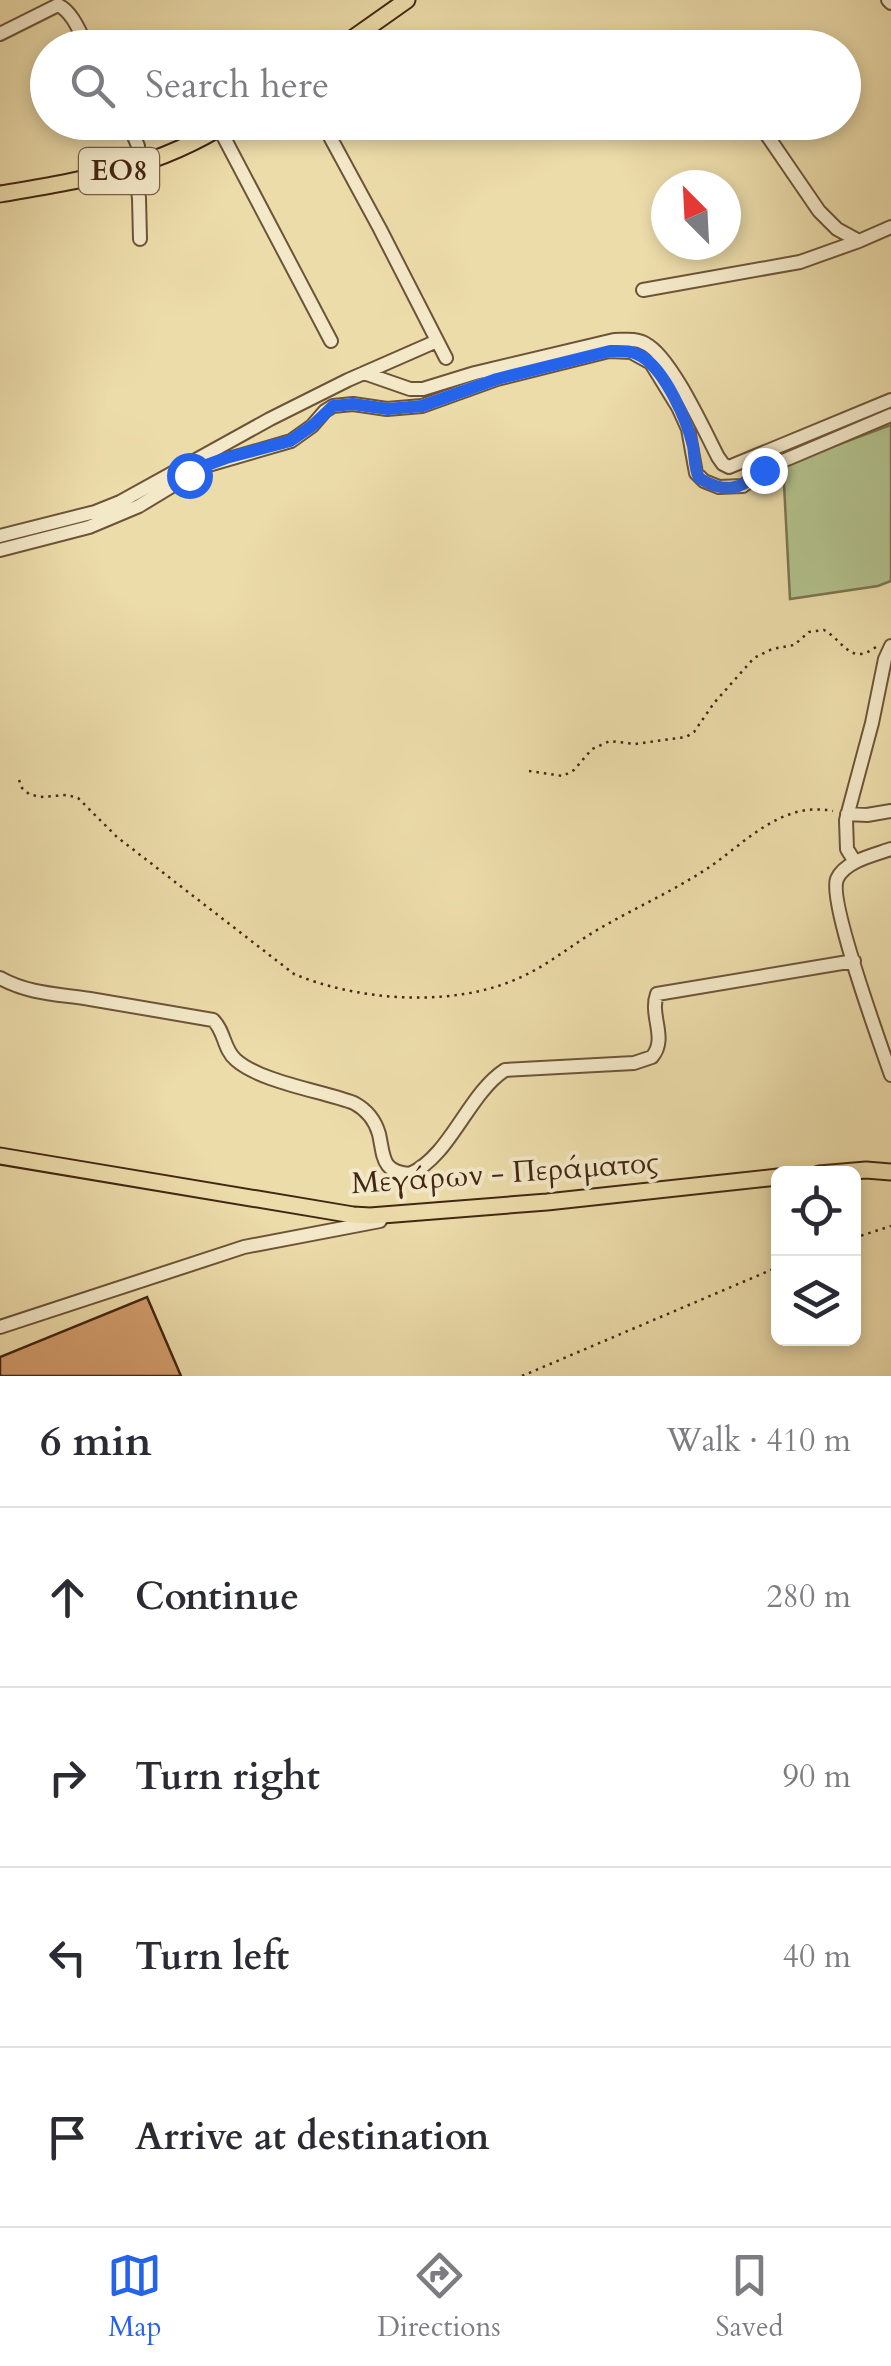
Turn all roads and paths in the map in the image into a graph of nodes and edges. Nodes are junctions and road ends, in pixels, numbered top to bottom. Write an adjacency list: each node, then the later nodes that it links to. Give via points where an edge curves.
1 (407, 0): 3 (main road)
2 (78, 30): 4 (street, via 58,5)
3 (364, 30)
4 (0, 34)
5 (136, 140): 10 (street)
6 (199, 140): 10 (main road, ΕΟ8)
7 (231, 140): 16 (street)
8 (332, 140): 17 (street)
9 (771, 140): 14 (street, via 820,211)
10 (134, 167): 11 (main road, ΕΟ8); 13 (street)
11 (0, 194)
12 (891, 227): 14 (street)
13 (140, 238)
14 (859, 240): 15 (street, via 800,262)
15 (644, 290)
16 (331, 341)
17 (437, 341): 18 (street); 19 (street)
18 (446, 358)
19 (364, 373): 20 (street, via 423,389 634,340 666,364 730,467); 22 (street, via 120,502)
20 (891, 400)
21 (891, 415): 23 (street, via 784,460 743,486 719,487 696,473 688,429 651,363 610,351 422,406 333,406 290,441 204,466 89,527)
22 (0, 536)
23 (0, 550)
24 (887, 645): 25 (path, via 858,655 824,630 808,632 754,658 686,737 610,741 563,776); 28 (street)
25 (529, 771)
26 (19, 780): 28 (path, via 28,794 78,798 294,974 328,986 414,998 472,993 514,980 707,868 779,818 810,810)
27 (891, 812): 28 (street)
28 (847, 814): 30 (street, via 847,849)
29 (891, 849): 30 (street)
30 (855, 862): 31 (street, via 836,889)
31 (854, 961): 32 (street, via 657,994 660,1045 652,1058 505,1070 428,1162 410,1174 383,1159 376,1126 362,1108 248,1068 231,1055 213,1020 49,995); 33 (street)
32 (0, 978)
33 (891, 1075)
34 (0, 1156): 38 (main road, Μεγάρων - Περάματος, via 353,1215)
35 (861, 1170): 36 (main road)
36 (891, 1172)
37 (771, 1178): 38 (main road, Μεγάρων - Περάματος)
38 (417, 1213): 42 (street, via 244,1247)
39 (891, 1226): 40 (path)
40 (861, 1236)
41 (771, 1270): 43 (path)
42 (0, 1327)
43 (522, 1376)

